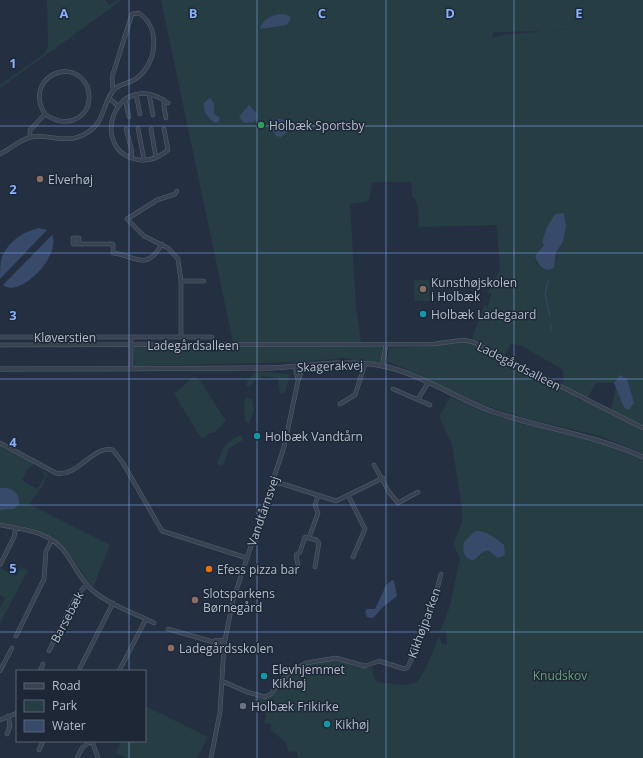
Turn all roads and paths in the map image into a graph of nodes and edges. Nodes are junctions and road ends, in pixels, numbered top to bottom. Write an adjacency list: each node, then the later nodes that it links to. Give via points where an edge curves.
1 (112, 82): 2 (street); 2 (street, via 132,14 139,13 152,29 153,55 140,76); 3 (street)
2 (121, 85): 3 (street)
3 (113, 91): 6 (street)
4 (136, 94): 5 (street); 7 (street); 10 (street)
5 (150, 94): 11 (street); 13 (street, via 166,102)
6 (110, 99): 8 (street); 18 (street, via 98,122 83,135 67,140)
7 (125, 99): 8 (street); 12 (street)
8 (118, 106): 20 (street, via 111,119 111,134 118,147)
9 (45, 114): 9 (street, via 63,122 80,116 88,105 89,97 88,89 81,78 65,71 49,76 40,90 39,101); 18 (street, via 30,130)
10 (140, 114)
11 (153, 115)
12 (129, 117)
13 (166, 118)
14 (126, 128): 20 (street)
15 (138, 128): 22 (street)
16 (151, 129): 21 (street)
17 (164, 129): 21 (street, via 168,150)
18 (30, 137): 19 (street)
19 (0, 154)
20 (132, 158): 22 (street)
21 (156, 158): 22 (street)
22 (144, 160)
23 (177, 191): 25 (street, via 157,200 128,219 144,236)
24 (79, 244): 25 (street, via 113,244 113,253 141,261 153,256)
25 (162, 244): 26 (street, via 178,259)
26 (181, 281): 27 (street); 30 (street)
27 (204, 281)
28 (0, 337): 29 (street, Kløverstien)
29 (131, 337): 30 (street, Kløverstien); 33 (street)
30 (181, 337): 31 (street, Kløverstien)
31 (212, 337)
32 (0, 345): 33 (street, Ladegårdsalleen)
33 (131, 345): 34 (street, Ladegårdsalleen); 40 (street)
34 (386, 345): 37 (street); 49 (street, Ladegårdsalleen, via 469,340)
35 (358, 363): 36 (street, Skagerakvej); 39 (street, Skagerakvej); 42 (street)
36 (365, 364): 37 (street, Skagerakvej); 42 (street)
37 (382, 366): 44 (street, Skagerakvej)
38 (295, 367): 39 (street, Skagerakvej); 40 (street, Skagerakvej); 43 (street, Vandtårnsvej)
39 (303, 367): 43 (street, Vandtårnsvej)
40 (131, 368): 41 (street, Skagerakvej)
41 (0, 369)
42 (360, 373): 47 (street, via 355,395)
43 (298, 381): 54 (street, Vandtårnsvej, via 291,424)
44 (426, 382): 46 (street); 51 (street, Skagerakvej, via 494,412 596,439)
45 (394, 389): 46 (street)
46 (418, 399): 48 (street)
47 (340, 404)
48 (430, 405)
49 (643, 428)
50 (0, 443): 63 (street, via 56,474 68,472 106,449 113,450 162,531)
51 (643, 457)
52 (374, 465): 53 (street)
53 (383, 478): 55 (street, via 389,492 398,503); 56 (street)
54 (274, 481): 57 (street); 63 (street, Vandtårnsvej)
55 (418, 492)
56 (348, 495): 57 (street, via 336,501); 62 (street, via 365,529)
57 (318, 496): 60 (street, via 315,505 318,513)
58 (0, 525): 59 (street, Barsebæk)
59 (16, 528): 61 (street, Barsebæk, via 36,532); 64 (street)
60 (309, 538): 65 (street, via 305,537 300,552 296,555); 66 (street, via 319,543)
61 (52, 540): 68 (street, Barsebæk, via 66,554); 73 (street, via 46,551 44,579)
62 (353, 557)
63 (247, 558): 74 (street, Vandtårnsvej, via 233,600)
64 (0, 565)
65 (298, 565)
66 (315, 567)
67 (441, 574): 86 (street, Kikhøjparken, via 433,605 407,668 378,661 364,666 336,658 299,666 265,697)
68 (86, 585): 69 (street, Barsebæk); 78 (street, Barsebæk, via 75,598)
69 (113, 603): 70 (street, Barsebæk); 80 (street)
70 (146, 619): 71 (street, Barsebæk); 82 (street)
71 (154, 623)
72 (168, 628): 75 (street)
73 (16, 636)
74 (225, 640): 75 (street); 76 (street, Vandtårnsvej)
75 (210, 641): 76 (street)
76 (224, 645): 84 (street, Vandtårnsvej)
77 (12, 648): 83 (street)
78 (49, 651)
79 (43, 664): 81 (street)
80 (80, 668)
81 (40, 670)
82 (120, 670)
83 (0, 671)
84 (222, 681): 85 (street, Vandtårnsvej); 86 (street, Kikhøjparken)
85 (222, 686): 86 (street, Kikhøjparken); 97 (street, Vandtårnsvej)
86 (231, 686)
87 (16, 713): 88 (street)
88 (8, 716): 89 (street); 90 (street, via 10,726)
89 (0, 720)
90 (7, 734)
91 (43, 742): 94 (street)
92 (90, 742): 95 (street, via 82,748)
93 (91, 742): 96 (street)
94 (39, 750)
95 (77, 758)
96 (98, 758)
97 (211, 758)

